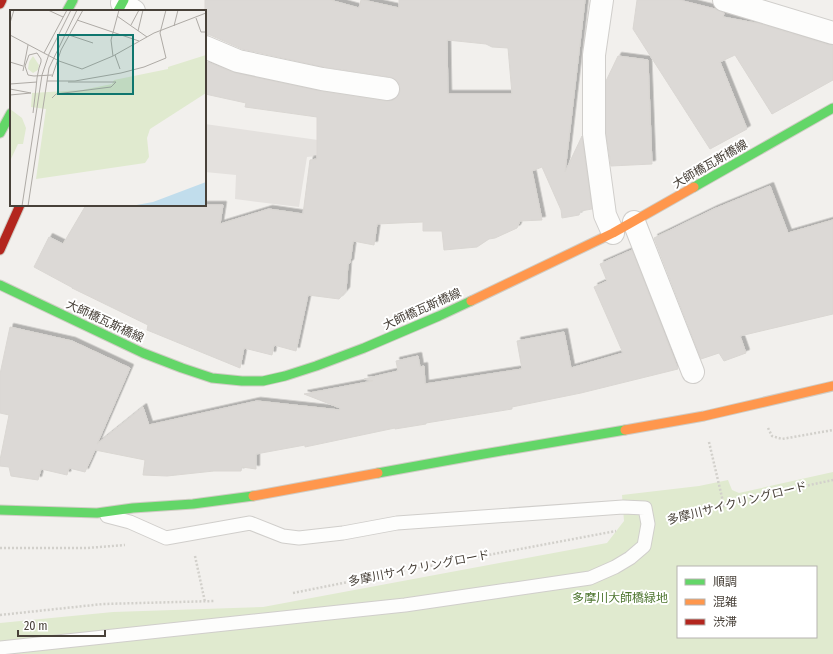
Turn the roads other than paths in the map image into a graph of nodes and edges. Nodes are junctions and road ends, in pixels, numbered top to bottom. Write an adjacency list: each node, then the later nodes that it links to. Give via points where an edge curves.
1 (2, 0): 5 (main road)
2 (74, 0): 6 (main road)
3 (602, 0): 15 (street, via 594,55 594,134 605,215)
4 (724, 0): 7 (street)
5 (0, 4)
6 (68, 10)
7 (833, 33)
8 (206, 47): 9 (street, via 238,61 322,79)
9 (388, 89)
10 (833, 108): 14 (main road, 大師橋瓦斯橋線)
11 (10, 115): 12 (main road)
12 (0, 133)
13 (20, 206): 16 (main road)
14 (634, 222): 15 (main road, 大師橋瓦斯橋線); 18 (street)
15 (613, 233): 17 (main road, 大師橋瓦斯橋線, via 439,316 364,348 285,376 263,380 212,378 182,368)
16 (0, 250)
17 (0, 285)
18 (693, 372)
19 (833, 386): 21 (main road, via 704,416 256,496)
20 (0, 510): 21 (main road)
21 (97, 513): 22 (lane, via 130,522 166,538 250,523 283,536 299,538 397,523 623,507 645,508 648,524 644,546 615,567 590,578 405,605)
22 (0, 648)

